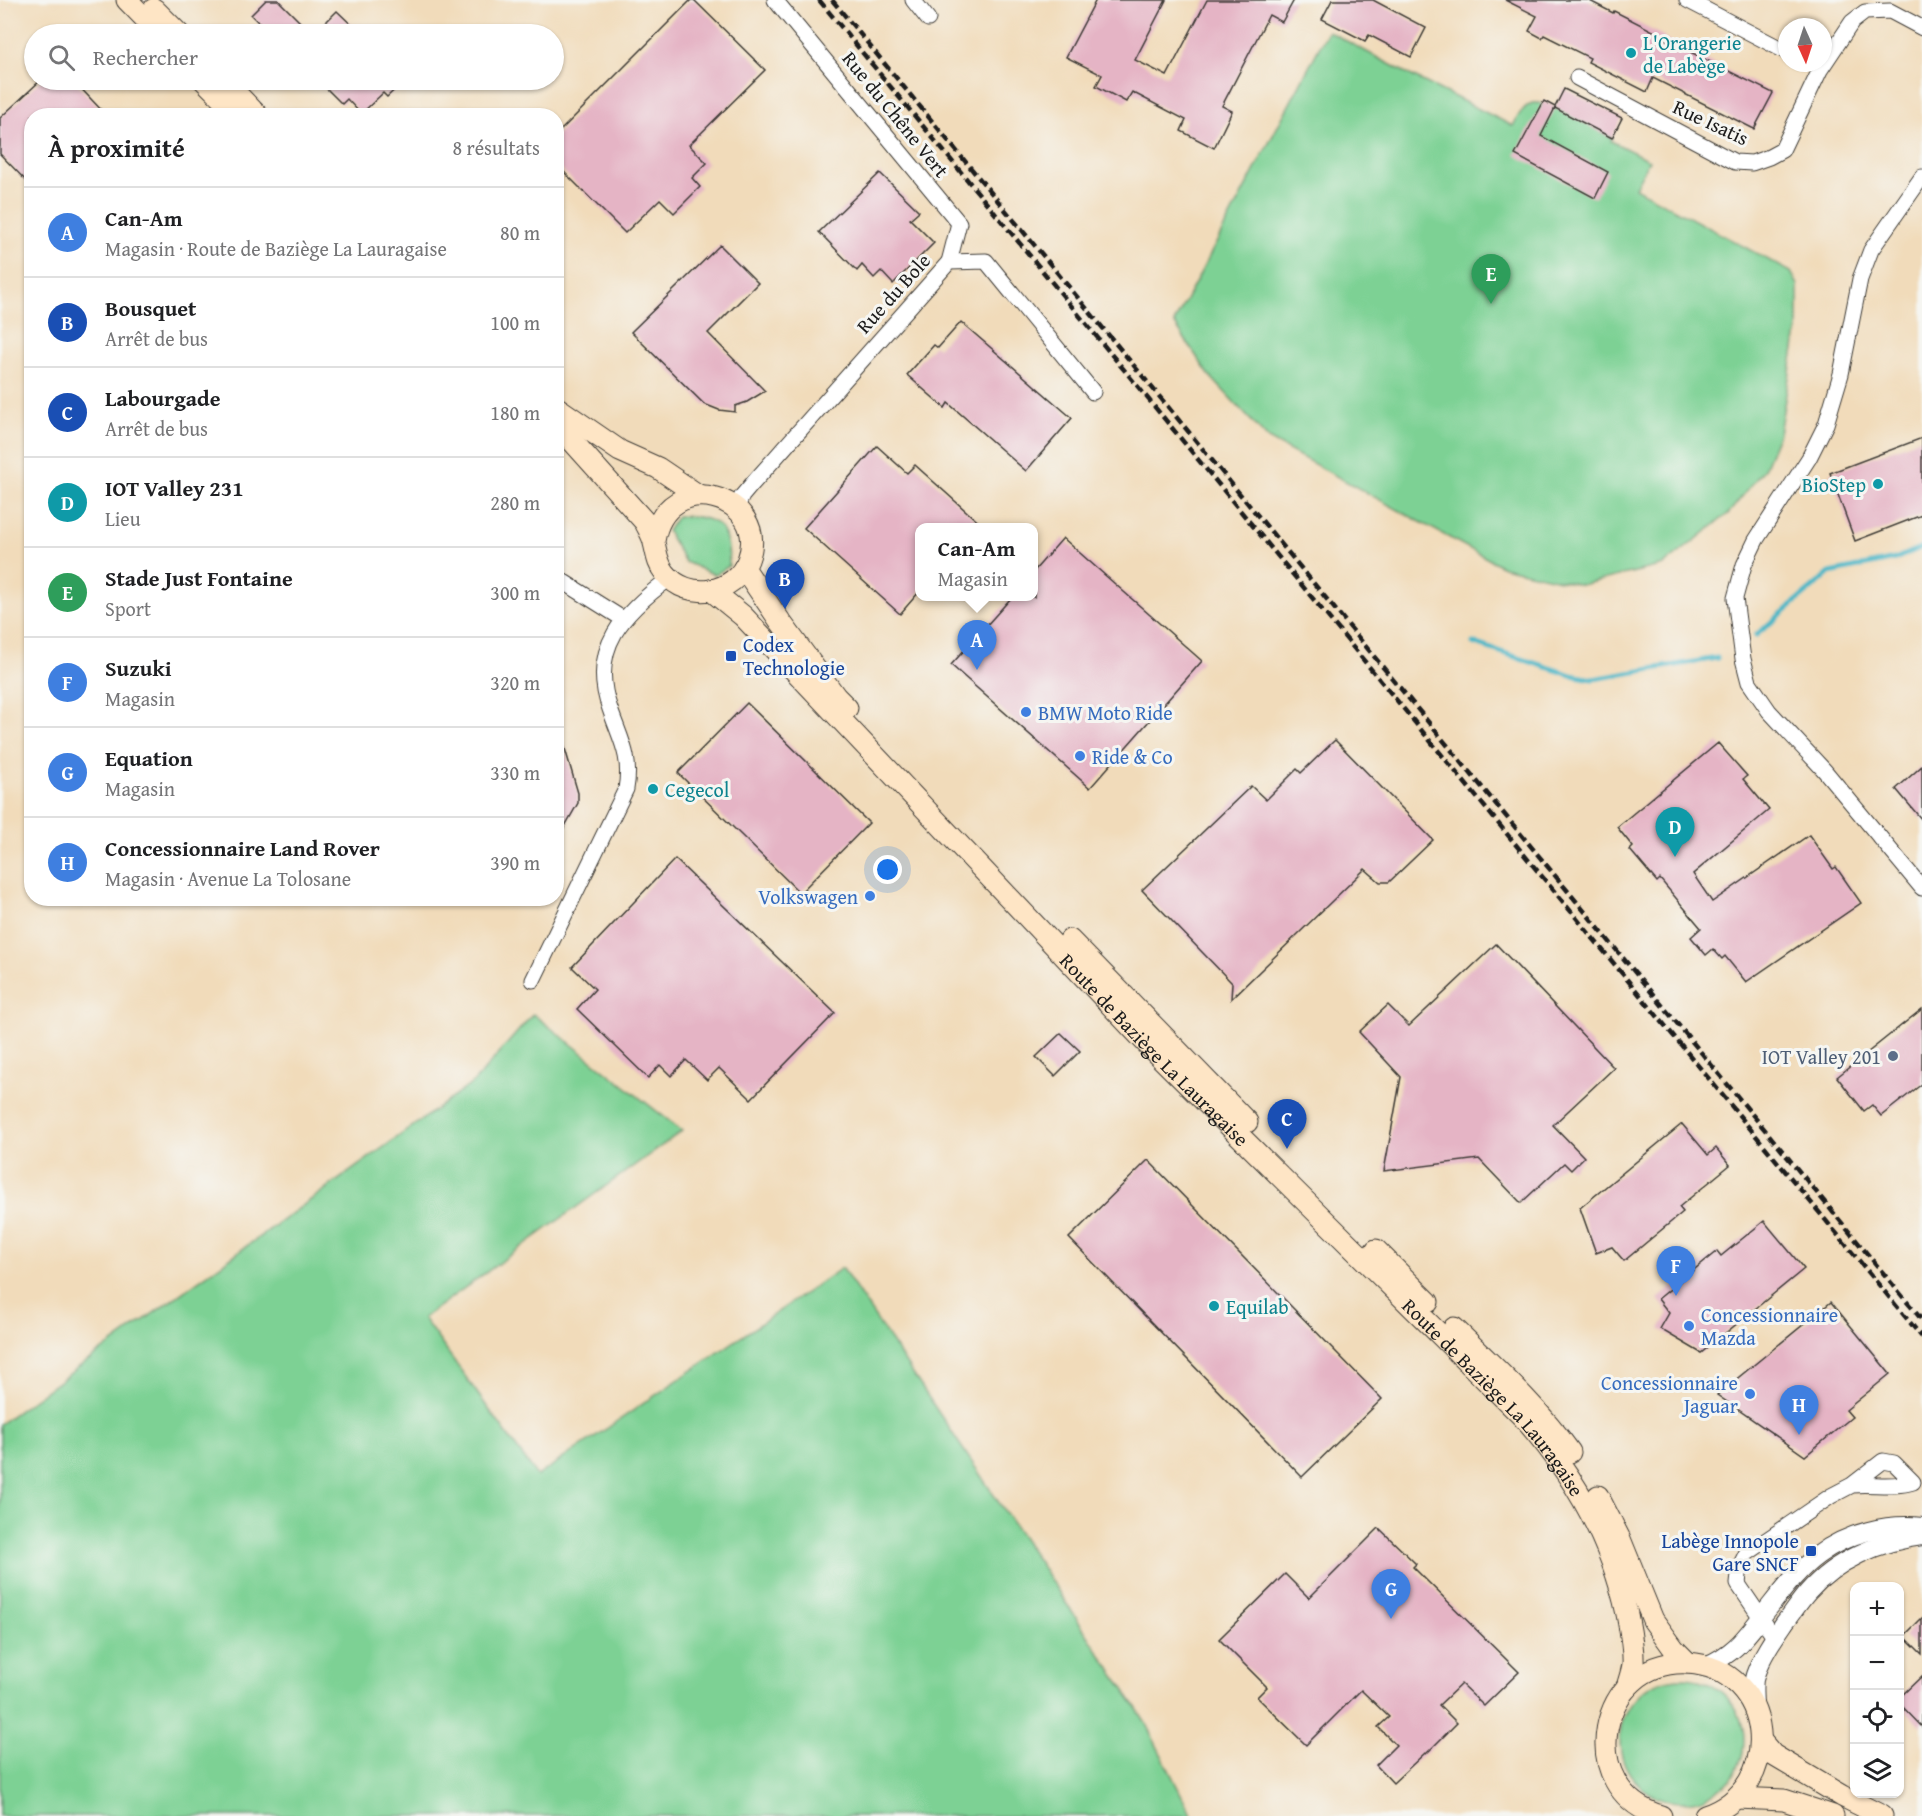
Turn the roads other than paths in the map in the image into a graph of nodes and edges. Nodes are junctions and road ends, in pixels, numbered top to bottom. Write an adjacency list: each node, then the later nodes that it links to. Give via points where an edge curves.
1 (127, 0): 7 (main road)
2 (146, 0): 8 (main road)
3 (775, 0): 19 (street, Rue du Chêne Vert, via 959,223)
4 (913, 0): 6 (street)
5 (1687, 0): 11 (street)
6 (928, 19)
7 (150, 24)
8 (169, 24)
9 (1922, 28): 10 (street, Rue Isatis, via 1890,11 1865,12)
10 (1832, 45)
11 (1778, 47)
12 (1812, 72): 13 (street, Rue Isatis, via 1782,150 1752,163 1736,162)
13 (1577, 78)
14 (214, 90): 16 (main road)
15 (233, 90): 17 (main road)
16 (232, 108)
17 (250, 108)
18 (1922, 177): 31 (street, via 1871,250 1860,279 1841,374 1826,424 1809,458 1756,540 1735,598 1749,681 1769,711 1824,770)
19 (949, 262): 20 (street, Rue du Bole, via 986,261); 24 (street, Rue du Bole, via 753,483)
20 (1093, 392)
21 (564, 412): 23 (main road, via 620,451 658,468)
22 (564, 432): 25 (main road, via 645,522)
23 (698, 495): 24 (main road, via 718,498); 25 (main road, via 676,502 668,510)
24 (736, 509): 26 (main road, via 750,537)
25 (654, 541): 27 (main road, via 658,562)
26 (744, 568): 29 (main road, via 733,580); 39 (main road, Route de Baziège La Lauragaise, via 836,697 1165,1040 1551,1426 1602,1504 1653,1620 1674,1649)
27 (670, 578): 29 (main road, via 686,588); 30 (street)
28 (564, 582): 30 (street)
29 (711, 590): 40 (main road, Route de Baziège La Lauragaise, via 743,616 1154,1051 1543,1440 1593,1516 1611,1561 1630,1631 1633,1663)
30 (623, 619): 32 (street, via 607,649 604,684 628,756 626,789)
31 (1922, 888)
32 (533, 980)
33 (1917, 1483): 34 (street); 34 (street, via 1894,1463 1883,1461)
34 (1852, 1485): 37 (street, via 1746,1554 1738,1584)
35 (1922, 1527): 37 (street, via 1904,1525 1870,1531 1835,1545 1798,1573)
36 (1922, 1536): 38 (street, via 1873,1548 1835,1568 1808,1592)
37 (1761, 1617): 38 (street); 39 (street, via 1747,1637 1721,1659)
38 (1774, 1637): 41 (street, via 1755,1677)
39 (1697, 1665): 40 (main road, via 1655,1668); 41 (main road, Route de Baziège La Lauragaise, via 1734,1682)
40 (1627, 1687): 44 (main road, via 1609,1717 1606,1752 1618,1785)
41 (1754, 1707): 42 (main road)
42 (1761, 1741): 43 (main road, via 1755,1772); 47 (main road, via 1773,1755)
43 (1737, 1798): 45 (main road); 46 (main road, via 1784,1800)
44 (1650, 1814)
45 (1705, 1816)
46 (1833, 1816)
47 (1882, 1816)

